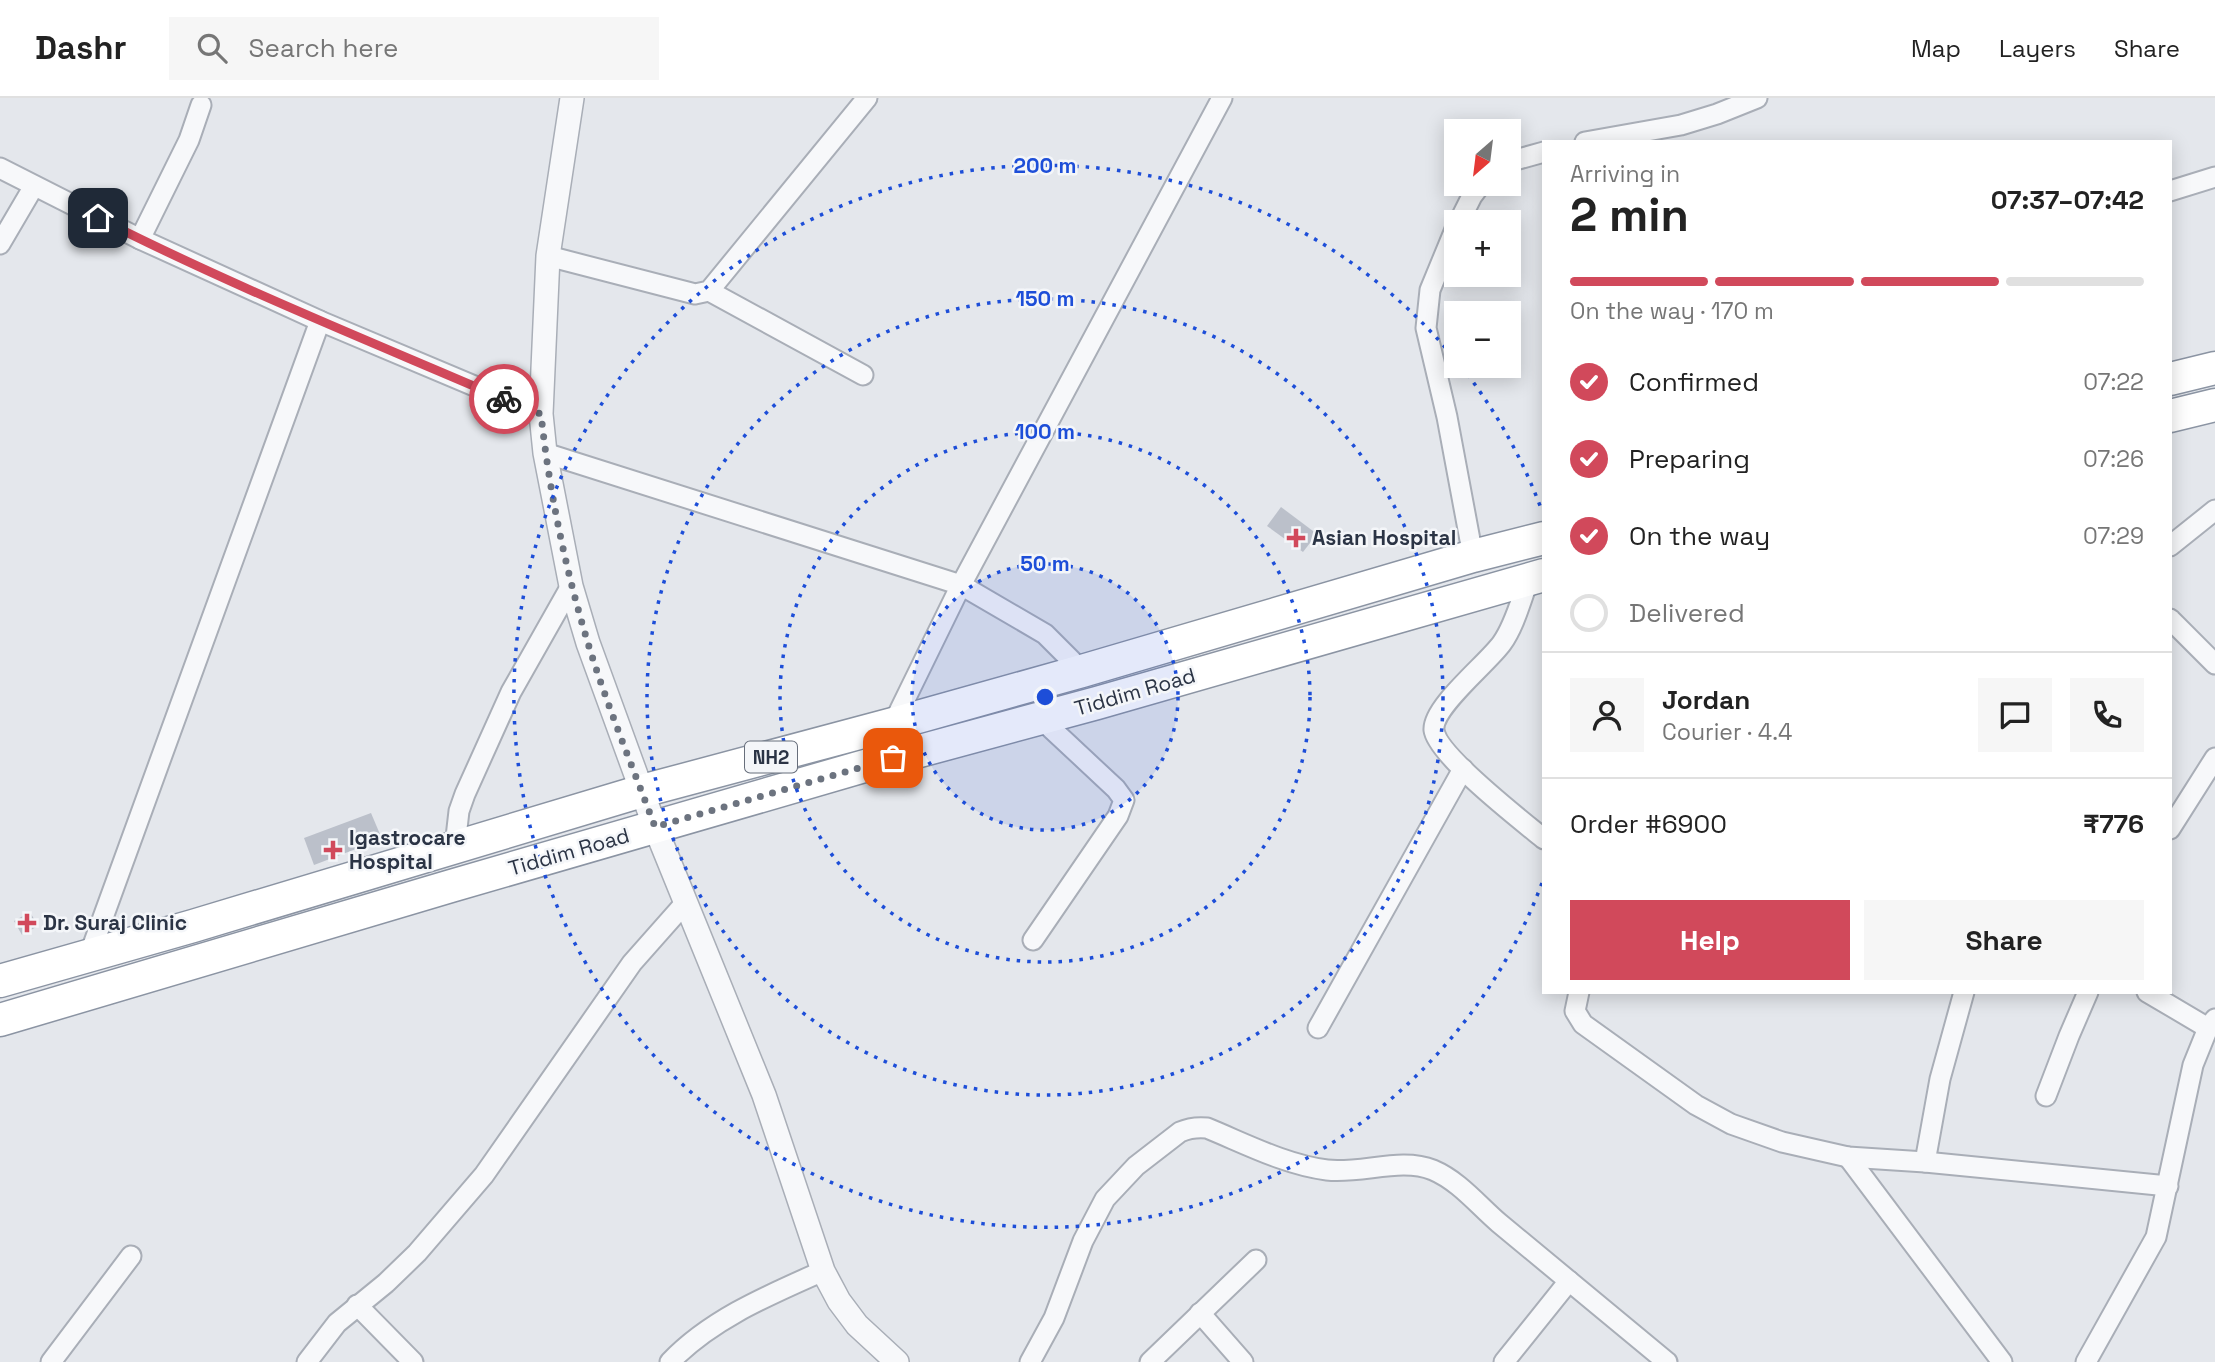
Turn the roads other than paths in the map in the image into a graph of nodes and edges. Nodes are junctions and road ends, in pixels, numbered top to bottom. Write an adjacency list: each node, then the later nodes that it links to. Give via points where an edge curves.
1 (572, 98): 15 (street)
2 (867, 98): 17 (street)
3 (1222, 98): 31 (street)
4 (1756, 98): 6 (street, via 1681,125)
5 (201, 105): 13 (street, via 189,140)
6 (1596, 140)
7 (1542, 153): 8 (street)
8 (1521, 158)
9 (0, 168): 11 (street)
10 (2215, 177): 12 (street)
11 (34, 186): 13 (street); 14 (street)
12 (2172, 190)
13 (140, 239): 18 (street)
14 (0, 244)
15 (548, 256): 17 (street, via 695,294); 23 (street)
16 (1444, 257): 29 (street, via 1430,290 1426,328)
17 (709, 292): 20 (street)
18 (320, 321): 23 (street); 47 (street)
19 (2215, 368): 21 (highway)
20 (863, 375)
21 (2172, 379)
22 (2215, 405): 24 (highway)
23 (541, 414): 25 (street)
24 (2172, 416)
25 (545, 453): 31 (street); 32 (street)
26 (2215, 510): 28 (street)
27 (1542, 539): 29 (highway, Tiddim Road / NH2)
28 (2172, 544)
29 (1473, 556): 35 (highway, Tiddim Road / NH2)
30 (1536, 577): 36 (highway, Tiddim Road / NH2); 39 (street, via 1504,640 1436,717 1434,731 1440,743)
31 (961, 584): 35 (street, via 1045,634); 37 (street)
32 (571, 586): 40 (street); 44 (street, via 511,692 465,794)
33 (2172, 621): 34 (street)
34 (2215, 664)
35 (1082, 671): 37 (highway, Tiddim Road / NH2)
36 (1040, 719): 42 (highway, Tiddim Road / NH2); 46 (street, via 1124,800 1118,816)
37 (893, 724): 40 (highway, Tiddim Road / NH2)
38 (2215, 758): 41 (street)
39 (1463, 769): 43 (street); 55 (street)
40 (642, 791): 42 (street); 44 (highway, Tiddim Road / NH2)
41 (2172, 826)
42 (655, 827): 45 (street); 53 (highway, Tiddim Road / NH2)
43 (1542, 837)
44 (455, 846): 47 (highway, Tiddim Road / NH2)
45 (686, 902): 62 (street, via 764,1095); 64 (street, via 632,963 484,1174 417,1253)
46 (1033, 940)
47 (89, 956): 48 (highway, Tiddim Road / NH2)
48 (0, 981)
49 (1579, 994): 57 (street, via 1575,1011 1583,1024 1696,1105 1731,1124 1782,1142)
50 (1963, 994): 58 (street, via 1940,1079)
51 (2087, 994): 56 (street)
52 (2151, 994): 54 (street)
53 (0, 1020)
54 (2211, 1023): 59 (street, via 2193,1065)
55 (1318, 1028)
56 (2046, 1096)
57 (1848, 1157): 58 (street); 76 (street)
58 (1925, 1162): 59 (street)
59 (2168, 1186): 77 (street, via 2156,1237)
60 (131, 1256): 67 (street)
61 (1256, 1260): 65 (street)
62 (822, 1272): 66 (street, via 735,1313); 70 (street, via 857,1325)
63 (1569, 1282): 71 (street, via 1451,1179 1433,1170 1419,1166 1328,1170 1287,1160 1207,1128 1188,1128 1136,1166 1105,1199); 74 (street); 75 (street)
64 (357, 1305): 68 (street); 69 (street)
65 (1200, 1313): 72 (street); 73 (street)
66 (681, 1358)
67 (51, 1362)
68 (307, 1362)
69 (413, 1362)
70 (897, 1362)
71 (1030, 1362)
72 (1150, 1362)
73 (1243, 1362)
74 (1504, 1362)
75 (1667, 1362)
76 (2002, 1362)
77 (2086, 1362)

